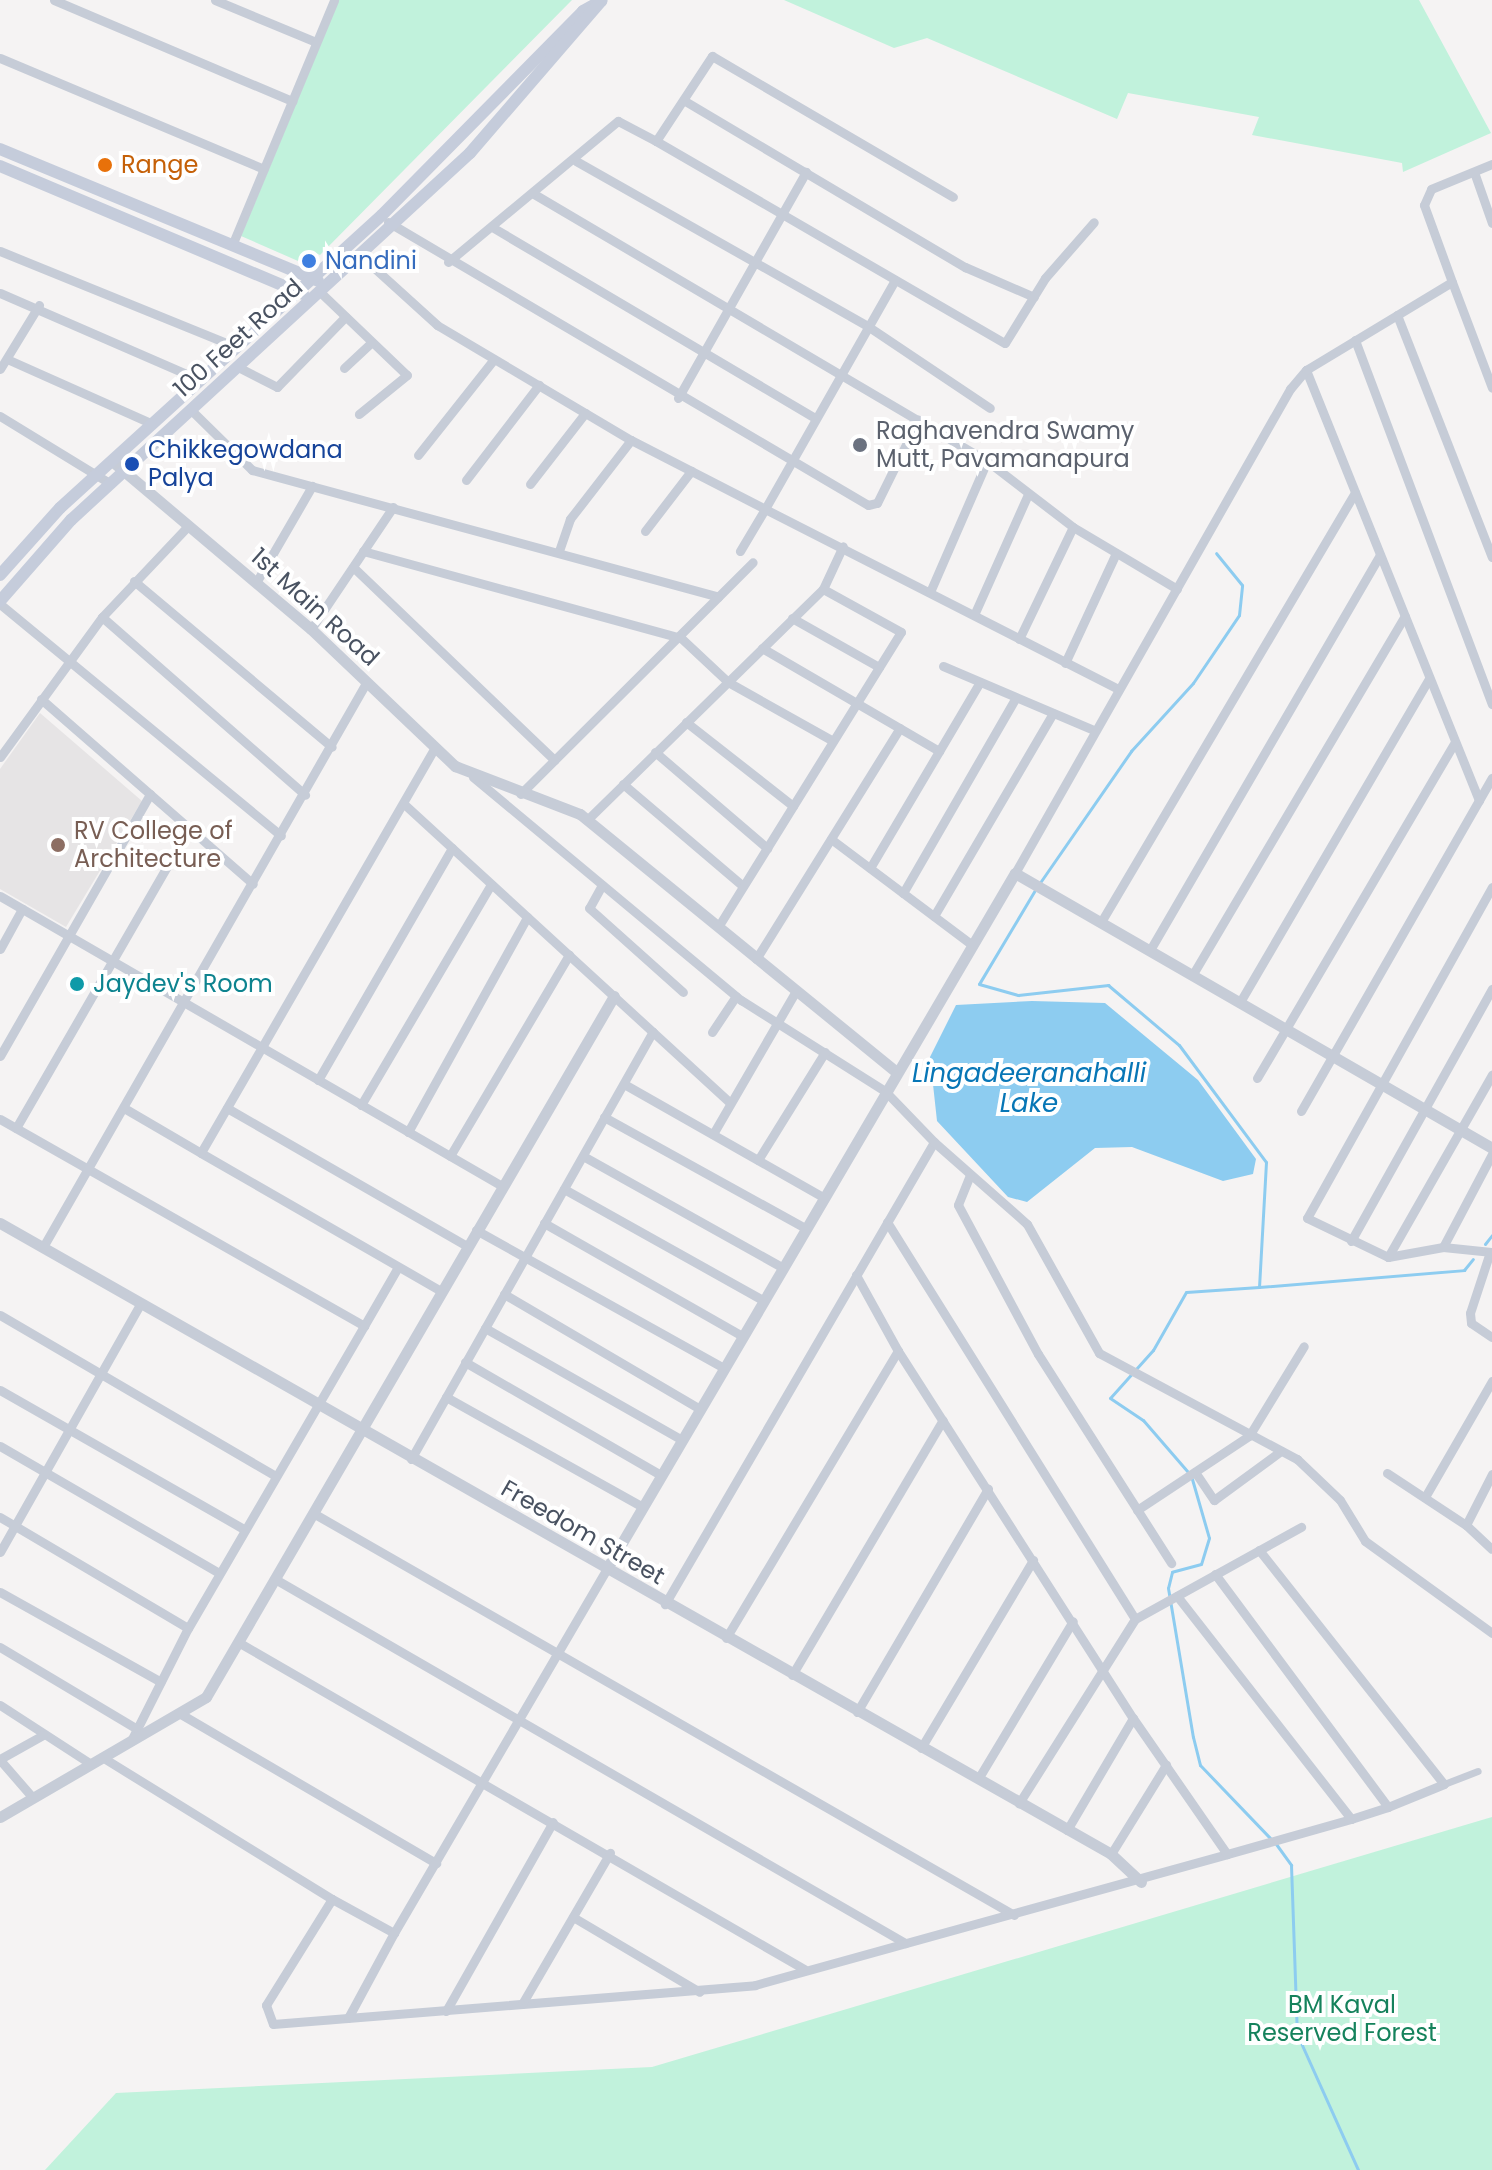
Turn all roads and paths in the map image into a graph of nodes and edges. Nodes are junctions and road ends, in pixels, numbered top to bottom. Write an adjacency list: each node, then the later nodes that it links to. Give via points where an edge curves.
1 (54, 0): 7 (street)
2 (215, 0): 5 (street)
3 (334, 0): 5 (street)
4 (602, 1): 22 (main road, 100 Feet Road, via 583,11); 25 (main road, 100 Feet Road, via 480,142)
5 (316, 42): 7 (street)
6 (0, 58): 14 (street)
7 (292, 101): 14 (street)
8 (685, 101): 9 (street); 15 (street); 19 (street, via 712,56)
9 (656, 141): 11 (street, via 618,121); 21 (street)
10 (0, 149): 17 (main road)
11 (576, 161): 18 (street); 31 (street)
12 (1492, 164): 16 (street)
13 (0, 166): 20 (main road)
14 (264, 169): 27 (street)
15 (806, 172): 21 (street); 38 (street, via 965,267)
16 (1474, 172): 24 (street); 34 (street, via 1431,189 1424,205)
17 (108, 192): 20 (main road); 27 (main road)
18 (534, 194): 26 (street); 40 (street)
19 (953, 197)
20 (101, 209): 35 (main road)
21 (782, 215): 31 (street); 33 (street)
22 (380, 216): 25 (street); 32 (main road, 100 Feet Road)
23 (1094, 222): 38 (street)
24 (1492, 223)
25 (393, 226): 29 (main road, 100 Feet Road); 30 (street)
26 (492, 227): 30 (street); 47 (street)
27 (233, 243): 32 (main road)
28 (0, 251): 46 (street)
29 (361, 256): 36 (main road, 100 Feet Road); 49 (street, via 437,325)
30 (448, 262): 58 (street)
31 (752, 263): 40 (street); 43 (street)
32 (313, 278): 35 (main road, 100 Feet Road); 36 (main road)
33 (895, 280): 38 (street, via 1005,343); 43 (street)
34 (1452, 282): 41 (street); 57 (street)
35 (298, 292): 36 (main road); 46 (main road, 100 Feet Road)
36 (321, 292): 42 (street); 50 (main road, 100 Feet Road)
37 (0, 293): 39 (street)
38 (1034, 297)
39 (39, 305): 48 (street); 55 (street)
40 (730, 306): 47 (street); 54 (street)
41 (1397, 315): 44 (street); 92 (street)
42 (345, 317): 45 (street); 50 (street, via 277,387)
43 (866, 325): 54 (street); 59 (street)
44 (1355, 340): 53 (street); 123 (street)
45 (371, 343): 51 (street); 62 (street, via 407,377)
46 (237, 347): 55 (main road, 100 Feet Road)
47 (704, 352): 58 (street); 64 (street)
48 (7, 359): 52 (street); 66 (street)
49 (494, 359): 56 (street); 68 (street)
50 (238, 367): 60 (main road, 100 Feet Road)
51 (344, 368)
52 (0, 369)
53 (1306, 370): 79 (street); 99 (street)
54 (841, 373): 64 (street); 65 (street)
55 (200, 380): 66 (main road, 100 Feet Road)
56 (539, 385): 61 (street); 75 (street)
57 (1492, 388)
58 (678, 398): 71 (street)
59 (990, 408)
60 (191, 410): 73 (main road, 100 Feet Road); 78 (street, via 252,470)
61 (585, 413): 67 (street); 77 (street)
62 (359, 414)
63 (0, 416): 74 (street)
64 (815, 418): 71 (street)
65 (918, 420): 70 (street); 71 (street, via 873,505)
66 (151, 423): 69 (main road, 100 Feet Road)
67 (631, 440): 72 (street); 88 (street, via 570,519)
68 (418, 455)
69 (112, 461): 73 (street, 1st Main Road); 74 (main road, 100 Feet Road)
70 (987, 461): 80 (street); 100 (street)
71 (789, 464): 82 (street)
72 (691, 471): 82 (street); 85 (street)
73 (124, 472): 76 (main road, 100 Feet Road); 83 (street, 1st Main Road)
74 (96, 476): 76 (street); 95 (main road, 100 Feet Road)
75 (466, 480)
76 (111, 484): 102 (main road, 100 Feet Road)
77 (530, 484)
78 (312, 486): 81 (street); 97 (street)
79 (1355, 493): 91 (street); 163 (street)
80 (1028, 494): 84 (street); 103 (street)
81 (393, 507): 87 (street); 88 (street)
82 (765, 509): 86 (street); 89 (street)
83 (188, 526): 96 (street); 97 (street, 1st Main Road)
84 (1073, 527): 90 (street); 109 (street)
85 (645, 531)
86 (843, 546): 98 (street); 100 (street)
87 (363, 551): 94 (street); 108 (street)
88 (559, 551): 101 (street)
89 (740, 551)
90 (1116, 553): 99 (street); 112 (street)
91 (1380, 555): 104 (street); 168 (street)
92 (1492, 557)
93 (753, 562): 101 (street)
94 (353, 567): 107 (street); 135 (street)
95 (0, 575)
96 (134, 581): 105 (street); 130 (street)
97 (257, 581): 107 (street, 1st Main Road)
98 (823, 589): 106 (street); 114 (street, via 901,632)
99 (1177, 589): 119 (street)
100 (930, 592): 103 (street)
101 (718, 597): 108 (street)
102 (0, 602): 111 (street)
103 (974, 615): 109 (street)
104 (1405, 616): 115 (street); 172 (street)
105 (102, 617): 111 (street); 141 (street)
106 (792, 618): 110 (street); 114 (street)
107 (311, 629): 118 (street, 1st Main Road)
108 (681, 638): 116 (street); 135 (street)
109 (1019, 639): 112 (street)
110 (762, 648): 116 (street); 122 (street)
111 (69, 658): 121 (street); 147 (street)
112 (1065, 663): 119 (street)
113 (943, 666): 117 (street)
114 (879, 667): 122 (street)
115 (1429, 678): 129 (street); 179 (street)
116 (728, 682): 125 (street); 128 (street)
117 (980, 682): 120 (street); 132 (street)
118 (366, 683): 130 (street); 131 (street, 1st Main Road)
119 (1119, 689): 127 (street)
120 (1016, 697): 124 (street); 158 (street)
121 (41, 699): 134 (street); 139 (street)
122 (857, 702): 126 (street); 128 (street)
123 (1492, 704)
124 (1053, 713): 127 (street); 161 (street)
125 (686, 722): 133 (street); 144 (street)
126 (900, 728): 132 (street); 148 (street)
127 (1094, 730): 152 (street)
128 (833, 741): 144 (street)
129 (1455, 742): 142 (street); 181 (street)
130 (332, 747): 141 (street)
131 (434, 749): 136 (street, 1st Main Road); 143 (street)
132 (939, 751): 151 (street)
133 (655, 752): 138 (street); 150 (street)
134 (0, 757)
135 (554, 760): 140 (street)
136 (473, 777): 140 (street, 1st Main Road); 155 (street)
137 (1492, 778): 142 (street)
138 (623, 784): 145 (street); 156 (street)
139 (150, 794): 146 (street); 165 (street)
140 (520, 794): 145 (street, 1st Main Road)
141 (305, 795): 147 (street)
142 (1479, 801): 186 (street)
143 (404, 804): 149 (street); 184 (street)
144 (793, 806): 150 (street)
145 (587, 820): 164 (street, 1st Main Road)
146 (189, 828): 153 (street); 171 (street)
147 (281, 836): 153 (street)
148 (831, 839): 151 (street); 170 (street)
149 (452, 848): 154 (street); 191 (street)
150 (767, 848): 156 (street)
151 (870, 868): 158 (street)
152 (1015, 873): 163 (street); 166 (street)
153 (253, 884): 178 (street)
154 (491, 884): 162 (street); 196 (street)
155 (602, 885): 175 (street, via 589,908); 177 (street)
156 (743, 886): 164 (street)
157 (1492, 887): 192 (street)
158 (903, 893): 161 (street)
159 (0, 896): 160 (street)
160 (22, 909): 165 (street); 167 (street)
161 (934, 916): 166 (street)
162 (527, 917): 169 (street); 205 (street)
163 (1101, 922): 168 (street)
164 (718, 927): 170 (street, 1st Main Road)
165 (68, 935): 171 (street); 187 (street)
166 (972, 945): 188 (street)
167 (0, 949)
168 (1150, 950): 172 (street)
169 (569, 955): 176 (street); 211 (street)
170 (756, 959): 174 (street, 1st Main Road)
171 (113, 961): 178 (street); 203 (street)
172 (1193, 974): 179 (street)
173 (1492, 989): 197 (street)
174 (796, 991): 180 (street); 188 (street, 1st Main Road)
175 (683, 992)
176 (614, 996): 182 (street); 216 (street)
177 (736, 996): 180 (street); 183 (street)
178 (184, 1002): 184 (street); 198 (street)
179 (1240, 1002): 181 (street)
180 (776, 1025): 185 (street); 195 (street)
181 (1285, 1027): 186 (street); 190 (street)
182 (653, 1032): 193 (street); 195 (street)
183 (712, 1032)
184 (262, 1047): 191 (street); 199 (street)
185 (825, 1052): 194 (street); 213 (street)
186 (1332, 1055): 192 (street); 200 (street)
187 (0, 1056)
188 (896, 1072): 194 (street)
189 (1492, 1075): 204 (street)
190 (1257, 1078)
191 (318, 1080): 196 (street)
192 (1382, 1083): 197 (street); 224 (street, via 1307,1218)
193 (624, 1084): 201 (street); 206 (street)
194 (885, 1091): 207 (street); 218 (street)
195 (730, 1103): 206 (street)
196 (361, 1105): 205 (street)
197 (1424, 1107): 204 (street); 224 (street)
198 (124, 1108): 209 (street); 214 (street)
199 (227, 1108): 209 (street); 225 (street)
200 (1301, 1111)
201 (604, 1117): 212 (street); 222 (street)
202 (0, 1119): 203 (street)
203 (16, 1128): 214 (street)
204 (1462, 1129): 208 (street); 230 (street)
205 (408, 1132): 211 (street)
206 (713, 1134): 213 (street)
207 (934, 1142): 215 (street); 219 (street)
208 (1492, 1148)
209 (201, 1153): 231 (street)
210 (1492, 1154): 227 (street)
211 (450, 1156): 216 (street)
212 (583, 1156): 217 (street); 232 (street)
213 (758, 1160): 218 (street)
214 (87, 1170): 226 (street); 239 (street)
215 (970, 1175): 256 (street, via 1027,1224 1099,1353); 270 (street, via 958,1205 1038,1354)
216 (502, 1186): 223 (street)
217 (564, 1189): 221 (street); 236 (street)
218 (823, 1197): 222 (street)
219 (887, 1222): 233 (street); 289 (street)
220 (0, 1223): 226 (street, Freedom Street)
221 (544, 1223): 229 (street); 241 (street)
222 (805, 1228): 232 (street)
223 (476, 1230): 225 (street); 229 (street)
224 (1351, 1241): 230 (street)
225 (467, 1246): 234 (street)
226 (43, 1247): 237 (street, Freedom Street)
227 (1443, 1247): 228 (street); 230 (street)
228 (1491, 1252): 242 (street, via 1470,1313 1471,1323)
229 (526, 1256): 235 (street); 246 (street)
230 (1388, 1257)
231 (398, 1267): 234 (street); 239 (street)
232 (782, 1267): 236 (street)
233 (856, 1275): 244 (street); 288 (street)
234 (441, 1291): 255 (street)
235 (504, 1294): 240 (street); 252 (street)
236 (763, 1300): 241 (street)
237 (140, 1305): 247 (street); 251 (street, Freedom Street)
238 (0, 1315): 247 (street)
239 (364, 1326): 251 (street)
240 (485, 1328): 245 (street); 257 (street)
241 (742, 1336): 246 (street)
242 (1492, 1337)
243 (1304, 1346): 256 (street)
244 (898, 1351): 253 (street); 293 (street)
245 (465, 1362): 250 (street); 265 (street)
246 (724, 1368): 252 (street)
247 (101, 1374): 254 (street); 266 (street)
248 (1492, 1381): 268 (street)
249 (0, 1390): 254 (street)
250 (446, 1397): 260 (street); 269 (street)
251 (318, 1406): 255 (street, Freedom Street); 266 (street)
252 (700, 1409): 257 (street)
253 (943, 1420): 267 (street); 298 (street)
254 (69, 1430): 261 (street); 276 (street)
255 (361, 1431): 260 (street, Freedom Street); 271 (street)
256 (1249, 1436): 259 (street); 262 (street)
257 (682, 1440): 265 (street)
258 (0, 1446): 261 (street)
259 (1281, 1451): 262 (street, via 1214,1500); 292 (street, via 1340,1500 1365,1541)
260 (411, 1459): 282 (street, Freedom Street)
261 (44, 1471): 274 (street); 283 (street)
262 (1195, 1472): 270 (street)
263 (1387, 1473): 268 (street)
264 (1492, 1474): 273 (street)
265 (661, 1475): 269 (street)
266 (275, 1476): 276 (street)
267 (988, 1489): 280 (street); 301 (street)
268 (1425, 1497): 273 (street)
269 (643, 1507): 282 (street)
270 (1137, 1510): 281 (street)
271 (313, 1513): 285 (street); 296 (street)
272 (0, 1517): 274 (street)
273 (1466, 1525): 277 (street)
274 (15, 1526): 279 (street); 291 (street)
275 (1301, 1527): 278 (street)
276 (244, 1529): 283 (street)
277 (1492, 1549)
278 (1259, 1550): 284 (street); 316 (street)
279 (0, 1552)
280 (1033, 1560): 290 (street); 308 (street)
281 (1171, 1563)
282 (606, 1570): 288 (street, Freedom Street); 296 (street)
283 (219, 1573): 291 (street)
284 (1215, 1574): 287 (street); 319 (street)
285 (275, 1579): 294 (street); 303 (street)
286 (0, 1592): 299 (street)
287 (1177, 1596): 289 (street); 321 (street)
288 (665, 1604): 293 (street, Freedom Street)
289 (1135, 1619): 297 (street)
290 (1073, 1621): 297 (street); 314 (street)
291 (188, 1628): 299 (street)
292 (1492, 1633)
293 (726, 1638): 298 (street, Freedom Street)
294 (238, 1642): 302 (street, via 206,1697); 315 (street)
295 (0, 1647): 305 (street)
296 (557, 1655): 303 (street); 330 (street)
297 (1104, 1669): 304 (street); 318 (street)
298 (792, 1675): 301 (street, Freedom Street)
299 (161, 1682): 305 (street)
300 (0, 1705): 306 (street)
301 (857, 1712): 308 (street, Freedom Street)
302 (179, 1713): 307 (street); 327 (street)
303 (520, 1718): 315 (street); 333 (street)
304 (1133, 1718): 312 (street); 323 (street)
305 (137, 1729): 307 (street)
306 (43, 1735): 310 (street); 311 (street)
307 (131, 1741): 309 (street)
308 (921, 1748): 314 (street, Freedom Street)
309 (102, 1757): 311 (street); 329 (street)
310 (0, 1760): 317 (street)
311 (91, 1764): 317 (street)
312 (1166, 1765): 325 (street); 326 (street)
313 (1478, 1771): 316 (street)
314 (978, 1779): 318 (street, Freedom Street)
315 (482, 1784): 322 (street); 327 (street)
316 (1444, 1784): 319 (street)
317 (33, 1798): 320 (street)
318 (1019, 1803): 323 (street, Freedom Street)
319 (1388, 1807): 321 (street)
320 (0, 1817)
321 (1351, 1819): 326 (street)
322 (553, 1822): 324 (street); 337 (street)
323 (1067, 1830): 325 (street, Freedom Street)
324 (610, 1853): 331 (street); 334 (street)
325 (1111, 1854): 328 (street, Freedom Street)
326 (1227, 1854): 328 (street)
327 (436, 1863): 332 (street)
328 (1141, 1882): 330 (street)
329 (332, 1899): 332 (street); 338 (street, via 266,2005 267,2020)
330 (1014, 1915): 333 (street)
331 (573, 1917): 335 (street); 336 (street)
332 (394, 1933): 338 (street)
333 (905, 1943): 334 (street)
334 (804, 1969): 335 (street)
335 (700, 1992): 336 (street)
336 (522, 2004): 337 (street)
337 (446, 2011): 338 (street)
338 (348, 2018)

